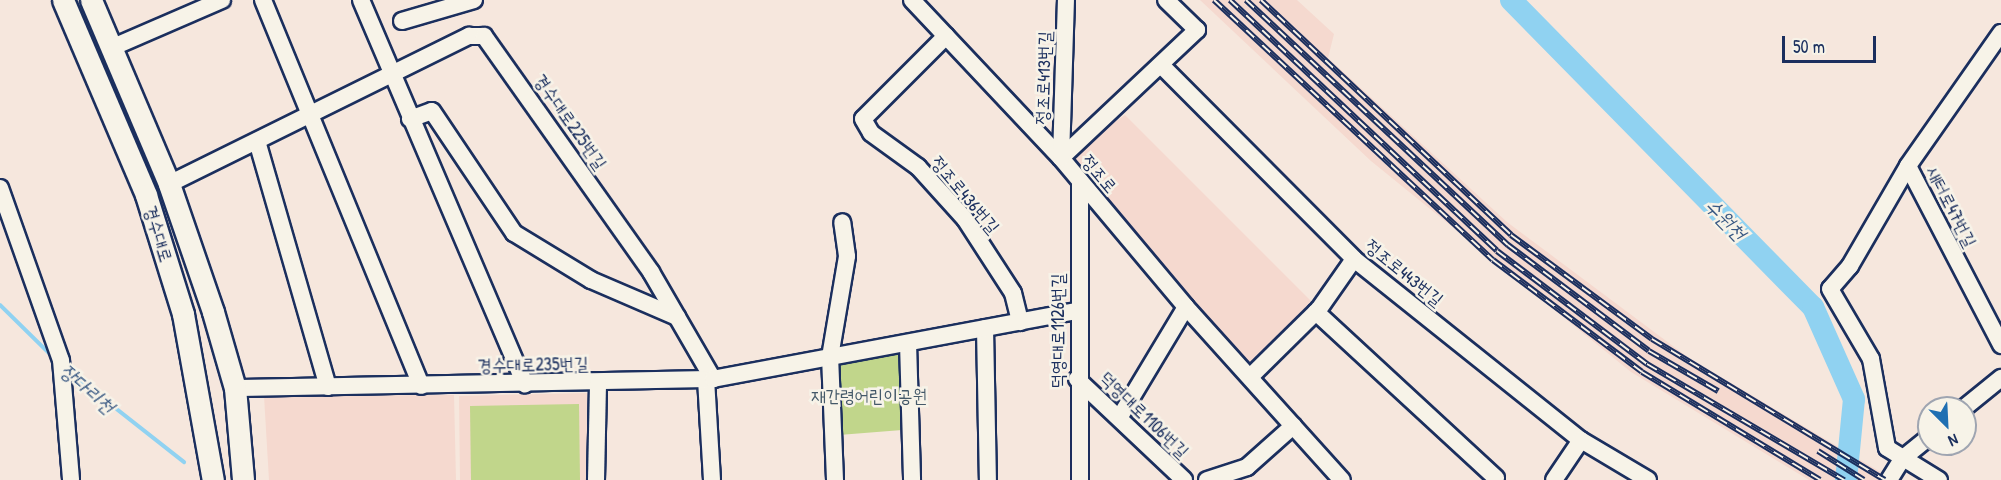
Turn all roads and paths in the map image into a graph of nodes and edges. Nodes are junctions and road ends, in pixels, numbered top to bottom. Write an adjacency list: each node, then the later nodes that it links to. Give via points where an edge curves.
1 (63, 0): 52 (main road, 경수대로, via 146,195 203,402)
2 (91, 0): 13 (main road, 경수대로)
3 (222, 0): 13 (street)
4 (263, 0): 16 (street)
5 (361, 0): 15 (street)
6 (474, 0): 10 (street)
7 (912, 0): 12 (street, 정조로)
8 (1066, 0): 19 (street, 정조로413번길)
9 (1166, 0): 14 (street, via 1197,30)
10 (402, 21)
11 (2001, 33): 20 (street, 새터로47번길)
12 (946, 36): 19 (street, 정조로); 30 (street, 정조로436번길, via 863,119 871,133 918,167 965,219 1012,293)
13 (111, 48): 22 (main road, 경수대로)
14 (1162, 66): 19 (street); 25 (street, 정조로443번길)
15 (391, 74): 16 (street, 경수대로225번길); 17 (street); 29 (street, 경수대로225번길, via 469,36 484,36)
16 (310, 114): 18 (street, 경수대로225번길); 41 (street)
17 (410, 119): 29 (street, via 432,111 514,233 591,280); 40 (street)
18 (257, 141): 22 (street, 경수대로225번길); 42 (street)
19 (1061, 158): 21 (street, 정조로)
20 (1908, 166): 33 (street, 새터로47번길); 49 (street, via 1850,266 1830,289 1871,359 1887,448)
21 (1080, 182): 26 (street, 정조로); 27 (street, 덕영대로1126번길)
22 (170, 184): 43 (main road, 경수대로)
23 (0, 188): 51 (street, via 42,296 61,360)
24 (842, 222): 34 (street, via 847,256)
25 (1354, 259): 28 (street); 47 (street, 정조로443번길)
26 (1186, 307): 35 (street, 정조로); 45 (street)
27 (1076, 311): 30 (street, 경수대로235번길); 38 (street, 덕영대로1126번길)
28 (1317, 311): 35 (street); 50 (street)
29 (677, 317): 37 (street, 경수대로225번길)
30 (1020, 321): 31 (street, 경수대로235번길)
31 (985, 328): 32 (street, 경수대로235번길); 58 (street)
32 (908, 343): 34 (street, 경수대로235번길); 57 (street)
33 (2001, 345)
34 (830, 357): 37 (street, 경수대로235번길); 56 (street)
35 (1250, 377): 46 (street, 정조로)
36 (2001, 378): 44 (street)
37 (710, 379): 39 (street, 경수대로235번길); 55 (street)
38 (1077, 379): 45 (street, 덕영대로1106번길); 59 (street, 덕영대로1126번길)
39 (598, 383): 40 (street, 경수대로235번길); 54 (street)
40 (525, 384): 41 (street, 경수대로235번길)
41 (421, 386): 42 (street, 경수대로235번길)
42 (328, 387): 43 (street, 경수대로235번길)
43 (235, 388): 53 (main road, 경수대로)
44 (1977, 397)
45 (1121, 415): 60 (street, 덕영대로1106번길)
46 (1293, 426): 61 (street, via 1247,467); 62 (street, 정조로)
47 (1581, 440): 63 (street); 64 (street, 정조로443번길)
48 (1917, 447): 49 (street)
49 (1902, 459): 65 (street); 66 (street)
50 (1496, 479)
51 (71, 480)
52 (213, 480)
53 (243, 480)
54 (596, 480)
55 (712, 480)
56 (835, 480)
57 (912, 480)
58 (988, 480)
59 (1080, 480)
60 (1184, 480)
61 (1207, 480)
62 (1342, 480)
63 (1554, 480)
64 (1648, 480)
65 (1889, 480)
66 (1939, 480)

